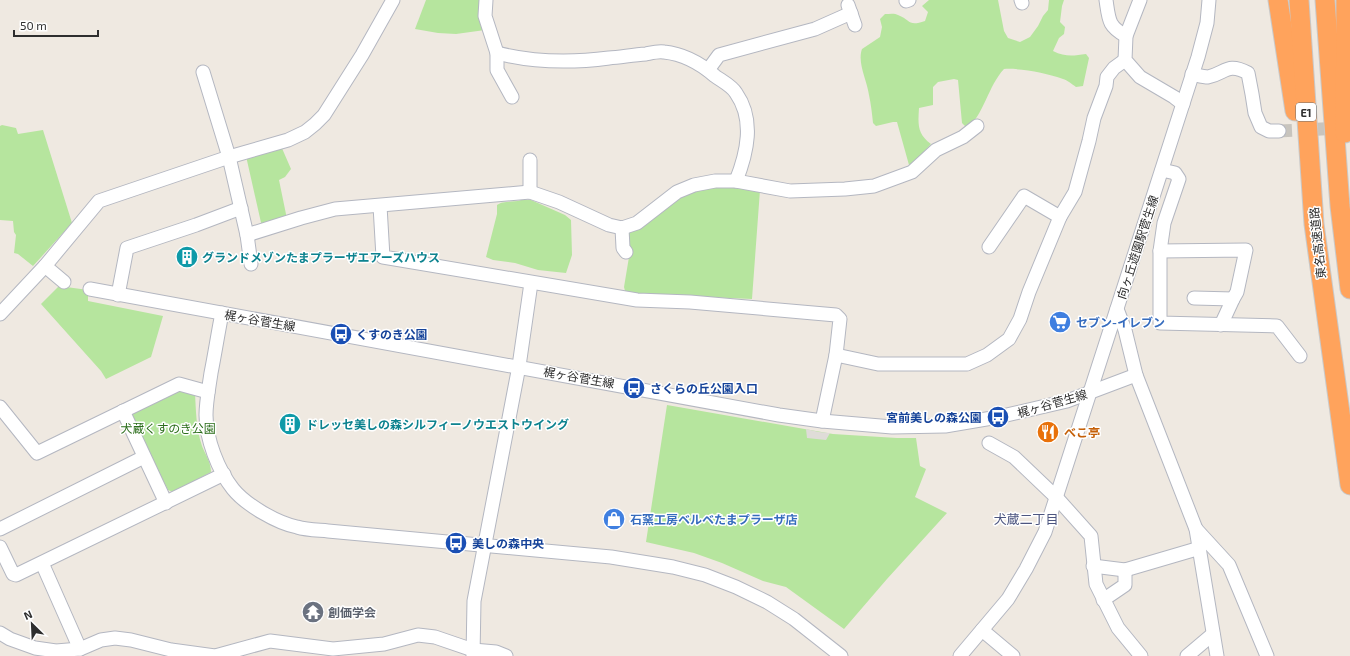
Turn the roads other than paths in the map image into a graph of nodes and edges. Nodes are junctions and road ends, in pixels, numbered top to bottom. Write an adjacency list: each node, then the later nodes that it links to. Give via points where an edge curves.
1 (393, 0): 21 (street, via 362,55 324,115 315,124 288,140)
2 (486, 0): 12 (street, via 485,16)
3 (1106, 0): 11 (street, via 1108,18 1115,30)
4 (1140, 0): 11 (street)
5 (1209, 0): 16 (street, 向ヶ丘遊園駅菅生線, via 1207,23)
6 (1278, 0): 30 (highway)
7 (1299, 0): 30 (highway, 東名高速道路 / E1)
8 (1325, 0): 27 (highway, E1)
9 (1346, 0): 27 (highway, via 1345,132)
10 (851, 14): 14 (street, via 816,29 719,55)
11 (1126, 36): 13 (street)
12 (497, 53): 14 (street, via 537,61 562,62 662,52 682,55); 17 (street, via 497,70)
13 (1125, 60): 18 (street, via 1140,77); 29 (street, via 1107,77 1075,192)
14 (708, 70): 24 (street, via 736,92 745,109 749,131 743,162)
15 (202, 72): 21 (street)
16 (1192, 74): 18 (street, 向ヶ丘遊園駅菅生線); 20 (street, via 1207,77 1230,68 1239,68 1248,73 1255,113 1261,127 1269,131)
17 (512, 97)
18 (1183, 104): 23 (street, 向ヶ丘遊園駅菅生線)
19 (977, 126): 24 (street, via 963,137 936,150 912,172 874,186 845,190 790,191)
20 (1279, 131)
21 (229, 157): 28 (street); 37 (street, via 99,201)
22 (530, 160): 25 (street)
23 (1162, 170): 34 (street, via 1176,173 1179,179 1164,223); 45 (street, 向ヶ丘遊園駅菅生線)
24 (736, 180): 31 (street, via 715,181 688,187 677,192 637,223)
25 (530, 192): 26 (street); 31 (street)
26 (380, 206): 32 (street, via 336,210); 39 (street, via 383,257)
27 (1340, 206): 41 (highway, E1)
28 (241, 208): 32 (street); 42 (street, via 127,248)
29 (1060, 217): 33 (street, via 1024,196); 49 (street, via 1020,319 1009,339 987,355 967,364 878,364)
30 (1314, 224): 61 (highway, 東名高速道路 / E1)
31 (622, 228): 35 (street, via 623,248)
32 (247, 234): 36 (street)
33 (989, 248)
34 (1160, 251): 44 (street, via 1246,250 1237,292); 48 (street, via 1160,323)
35 (626, 252)
36 (252, 264)
37 (45, 266): 38 (street); 47 (street)
38 (64, 282)
39 (531, 283): 49 (street, via 637,300 836,315 840,319); 51 (street)
40 (90, 289): 42 (street, 梶ヶ谷菅生線)
41 (1350, 289)
42 (118, 295): 46 (street, 梶ヶ谷菅生線)
43 (1194, 298): 44 (street)
44 (1233, 299): 48 (street)
45 (1117, 309): 52 (street); 54 (street, 向ヶ丘遊園駅菅生線)
46 (222, 313): 51 (street, 梶ヶ谷菅生線); 53 (street)
47 (0, 314)
48 (1221, 324): 50 (street, via 1277,326)
49 (836, 355): 57 (street)
50 (1300, 356)
51 (519, 366): 57 (street, 梶ヶ谷菅生線); 66 (street)
52 (1136, 375): 54 (street, 梶ヶ谷菅生線); 65 (street)
53 (208, 392): 56 (street, via 179,384); 60 (street, via 207,431)
54 (1090, 392): 57 (street, 梶ヶ谷菅生線, via 1048,406 945,426 892,427); 62 (street, 向ヶ丘遊園駅菅生線)
55 (0, 407): 56 (street, via 37,454)
56 (123, 411): 59 (street)
57 (822, 421)
58 (988, 443): 62 (street, via 1014,457)
59 (144, 458): 63 (street); 64 (street)
60 (224, 474): 63 (street); 66 (street, via 233,489 250,504 274,519 297,527)
61 (1350, 485)
62 (1057, 498): 70 (street, via 1091,536); 73 (street, 向ヶ丘遊園駅菅生線, via 1045,532 1026,570 1008,599)
63 (166, 503): 69 (street)
64 (0, 529)
65 (1196, 529): 68 (street); 85 (street, via 1229,565)
66 (484, 546): 77 (street, via 474,601); 79 (street, via 611,557 705,575 767,602 794,619)
67 (0, 547): 69 (street, via 16,575)
68 (1200, 548): 71 (street); 75 (street)
69 (42, 563): 76 (street)
70 (1093, 566): 71 (street); 72 (street, via 1096,584)
71 (1125, 570): 72 (street, via 1125,585)
72 (1103, 600): 82 (street, via 1118,628)
73 (982, 630): 80 (street, 向ヶ丘遊園駅菅生線); 81 (street)
74 (0, 633): 76 (street, via 34,648 56,651)
75 (1213, 634): 83 (street); 84 (street)
76 (80, 649): 77 (street, via 101,640 115,638 170,650 215,656 270,641 333,649 384,644 418,635 435,637)
77 (473, 653): 78 (street, via 496,652)
78 (506, 656)
79 (841, 656)
80 (960, 656)
81 (1013, 656)
82 (1142, 656)
83 (1187, 656)
84 (1217, 656)
85 (1267, 656)

